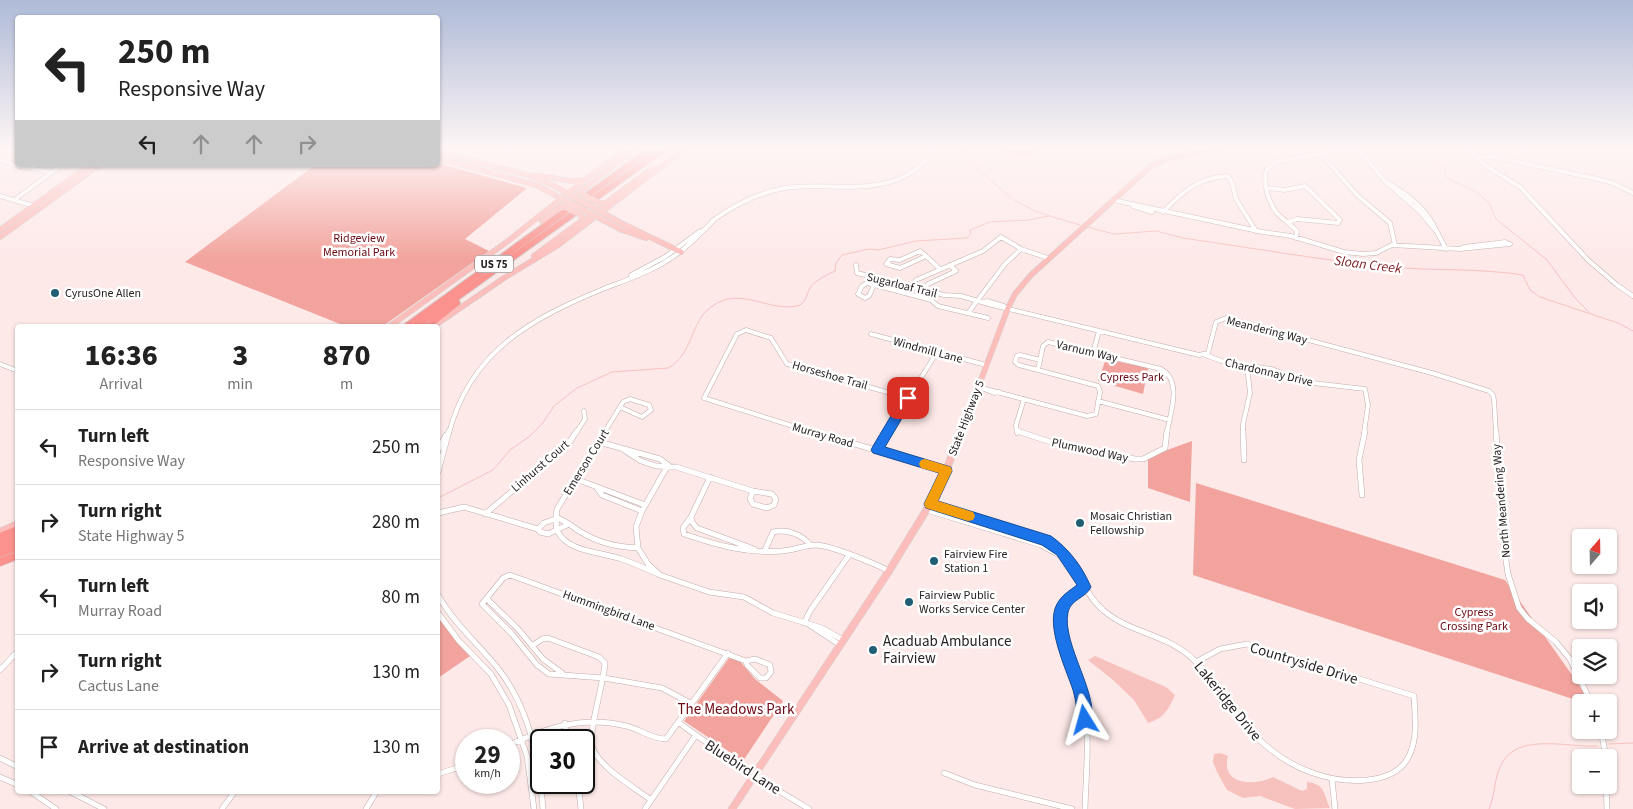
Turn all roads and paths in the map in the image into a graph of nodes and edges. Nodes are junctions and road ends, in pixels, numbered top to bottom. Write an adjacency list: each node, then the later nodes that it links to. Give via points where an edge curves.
1 (35, 185): 26 (street)
2 (63, 185): 30 (main road)
3 (72, 185): 32 (main road)
4 (535, 185): 28 (main road, bridge)
5 (551, 185): 25 (main road, bridge)
6 (579, 185): 55 (main road)
7 (590, 185): 22 (main road)
8 (608, 185): 65 (highway, US 75)
9 (610, 185): 57 (highway, US 75)
10 (630, 185): 29 (main road)
11 (636, 185): 53 (main road, via 558,245)
12 (870, 185): 47 (street, via 810,186 774,191 741,202 714,220)
13 (1130, 185): 27 (main road, State Highway 5)
14 (1192, 185): 34 (street)
15 (1234, 185): 39 (street, via 1234,196)
16 (1267, 185): 21 (street)
17 (1347, 185): 43 (street, via 1390,223)
18 (1389, 185): 44 (street, via 1420,212)
19 (1518, 185): 59 (street, via 1555,222 1575,248)
20 (1618, 185): 23 (street)
21 (1267, 188): 37 (street, via 1272,205); 37 (street, via 1285,190 1305,186 1340,220 1338,223 1297,219)
22 (583, 190): 25 (main road, bridge); 29 (main road, bridge, via 583,195 598,203)
23 (1633, 193)
24 (0, 196): 26 (street)
25 (573, 197): 28 (main road, bridge); 33 (main road, bridge)
26 (14, 200): 30 (street)
27 (1113, 200): 34 (street, via 1138,209); 49 (main road, State Highway 5)
28 (567, 202): 31 (main road, bridge); 35 (main road, bridge)
29 (606, 203): 33 (main road, bridge)
30 (34, 206): 32 (street); 38 (main road)
31 (560, 207): 36 (main road, bridge, via 580,215); 55 (main road)
32 (40, 208): 40 (main road)
33 (597, 210): 35 (main road, bridge); 42 (main road, bridge)
34 (1163, 212): 39 (street)
35 (592, 214): 36 (main road, bridge); 42 (main road, bridge, via 622,230)
36 (582, 221): 53 (main road)
37 (1288, 222): 41 (street, via 1297,231)
38 (0, 230)
39 (1256, 231): 41 (street)
40 (0, 237)
41 (1296, 238): 43 (street, via 1336,251 1363,254 1376,253)
42 (665, 243): 47 (main road)
43 (1395, 245): 44 (street)
44 (1446, 249): 46 (street)
45 (1021, 250): 49 (street); 51 (street, via 1001,236 983,251); 60 (street, via 1005,264)
46 (1459, 250): 46 (street, via 1482,250 1510,244 1505,242)
47 (679, 251): 89 (street, via 658,266 544,314 504,341 472,377)
48 (926, 256): 48 (street, via 920,251 900,260 890,259 886,264 900,268); 52 (street)
49 (1048, 258): 61 (main road, State Highway 5, via 1022,284)
50 (856, 265): 54 (street, Sugarloaf Trail, via 857,274)
51 (950, 265): 52 (street); 58 (street, via 956,271 928,284)
52 (940, 270): 56 (street, via 916,280)
53 (504, 278): 68 (main road)
54 (873, 278): 56 (street, Sugarloaf Trail); 62 (street, via 872,285)
55 (451, 282): 64 (main road)
56 (912, 287): 58 (street, Sugarloaf Trail)
57 (468, 290): 66 (highway, US 75); 67 (highway, via 462,299)
58 (924, 290): 60 (street, Sugarloaf Trail)
59 (1633, 296)
60 (978, 300): 61 (street, Sugarloaf Trail); 62 (street)
61 (1008, 308): 69 (street); 76 (main road, State Highway 5)
62 (968, 313): 63 (street)
63 (988, 318)
64 (393, 324)
65 (410, 324)
66 (420, 324)
67 (431, 324)
68 (437, 324)
69 (1099, 331): 72 (street); 73 (street)
70 (871, 334): 71 (street, Windmill Lane)
71 (937, 352): 76 (street, Windmill Lane); 83 (street)
72 (1093, 353): 74 (street, Varnum Way, via 1045,342); 88 (street, Varnum Way, via 1168,373 1173,379)
73 (1205, 355): 77 (street, Chardonnay Drive); 81 (street, Meandering Way, via 1209,352 1214,325 1226,318 1432,373)
74 (1040, 360): 79 (street); 79 (street, via 1020,355 1015,362)
75 (0, 364): 78 (street)
76 (986, 366): 80 (main road, State Highway 5)
77 (1247, 366): 93 (street, via 1250,402 1243,424); 100 (street, Chardonnay Drive, via 1270,369 1310,383 1365,389 1368,399 1360,456)
78 (15, 370)
79 (1038, 370): 85 (street, via 1098,386)
80 (978, 387): 84 (street); 96 (main road, State Highway 5)
81 (1490, 392): 141 (street, North Meandering Way, via 1494,400 1503,540 1516,599 1528,619 1556,642 1570,659)
82 (705, 395): 83 (street, Horseshoe Trail, via 737,334 749,330 771,338 787,364); 92 (street, Murray Road, via 705,400)
83 (908, 398): 92 (street)
84 (1024, 399): 85 (street, via 1092,416 1096,414); 88 (street, Plumwood Way, via 1015,430 1023,435 1063,446 1143,460 1166,448)
85 (1098, 401): 88 (street)
86 (620, 407): 86 (street, via 642,417 651,410 649,405 630,399); 90 (street, Emerson Court)
87 (584, 411): 104 (street, Linhurst Court, via 585,419 568,444)
88 (1170, 420)
89 (450, 427): 91 (street); 94 (street)
90 (599, 442): 95 (street, via 624,450 641,461 656,466); 98 (street, Emerson Court)
91 (440, 446)
92 (877, 450): 96 (street, Murray Road)
93 (1244, 460)
94 (440, 464)
95 (668, 465): 97 (street); 102 (street)
96 (946, 471): 101 (main road, State Highway 5)
97 (710, 477): 99 (street); 105 (street)
98 (576, 479): 102 (street, via 597,488 602,495); 106 (street, Emerson Court, via 557,509)
99 (753, 491): 99 (street, via 750,499 753,504 767,508 774,505 776,499 772,494)
100 (1362, 495)
101 (928, 507): 125 (main road, State Highway 5); 127 (street, Lakeridge Drive, via 1041,545 1067,558)
102 (643, 508): 118 (street, via 636,527)
103 (440, 512): 104 (street, via 461,506)
104 (485, 514): 109 (street)
105 (691, 517): 119 (street, via 697,528); 119 (street, via 683,528 684,534 724,547)
106 (556, 518): 107 (street); 109 (street); 110 (street)
107 (569, 524): 110 (street); 118 (street, via 599,542)
108 (15, 525): 112 (main road)
109 (538, 529): 110 (street, via 545,534)
110 (558, 530): 126 (street, via 565,541 575,547 612,556)
111 (15, 531): 113 (highway)
112 (0, 532)
113 (0, 537)
114 (15, 539): 115 (highway)
115 (0, 545)
116 (810, 545): 120 (street, via 781,551); 120 (street, via 806,539 778,530 772,534); 122 (street, via 824,546)
117 (15, 547): 121 (highway)
118 (638, 548): 126 (street)
119 (754, 549): 120 (street)
120 (765, 550)
121 (0, 553)
122 (849, 555): 125 (street); 131 (street, via 810,610)
123 (15, 558): 124 (highway)
124 (0, 564)
125 (889, 571): 132 (main road, State Highway 5)
126 (660, 575): 131 (street, via 709,592 744,597 772,613)
127 (1084, 587): 137 (street, Lakeridge Drive, via 1112,617 1168,640); 180 (street, via 1062,608 1060,627 1084,708 1087,751)
128 (440, 598): 149 (street, via 456,623 498,667 519,704)
129 (487, 599): 133 (street); 134 (street, Hummingbird Lane, via 503,578 510,575); 139 (street, Hummingbird Lane, via 482,604 537,665 549,674)
130 (440, 616): 151 (street, via 502,689)
131 (806, 624): 132 (street)
132 (842, 643): 157 (main road, State Highway 5)
133 (532, 646): 139 (street, via 543,660); 140 (street, via 548,638 599,657 605,663)
134 (728, 653): 136 (street, Hummingbird Lane); 143 (street)
135 (15, 654): 138 (street)
136 (746, 661): 136 (street, Hummingbird Lane, via 760,678 766,678 771,672 766,662 756,658)
137 (1196, 662): 142 (street, Countryside Drive, via 1218,648 1247,644); 159 (street, Lakeridge Drive, via 1209,674 1254,736 1270,751 1314,775)
138 (0, 670)
139 (563, 674): 140 (street)
140 (604, 678): 143 (street, via 662,688); 144 (street)
141 (1587, 694)
142 (1414, 696): 159 (street, Lakeridge Drive, via 1416,742 1412,754 1398,770 1358,782)
143 (692, 704): 146 (street)
144 (594, 720): 145 (street); 146 (street, via 635,728 659,740 666,739); 168 (street, via 592,746 598,757)
145 (565, 723): 147 (street); 148 (street)
146 (679, 724): 150 (street, Bluebird Lane)
147 (548, 729)
148 (566, 729)
149 (530, 735): 151 (street)
150 (696, 735): 157 (street, Bluebird Lane); 168 (street)
151 (522, 739): 173 (street)
152 (0, 758): 153 (street)
153 (15, 766)
154 (455, 768): 155 (street)
155 (440, 773)
156 (944, 773): 179 (street, via 964,783)
157 (754, 776): 177 (main road, State Highway 5); 178 (street, Bluebird Lane)
158 (0, 777): 160 (street)
159 (1332, 779): 181 (street)
160 (15, 784)
161 (35, 794): 169 (street)
162 (74, 794): 170 (street)
163 (233, 794): 171 (street)
164 (375, 794): 172 (street)
165 (542, 794): 174 (street)
166 (579, 794): 175 (street)
167 (1606, 794): 182 (street)
168 (651, 800): 176 (street)
169 (56, 809)
170 (104, 809)
171 (222, 809)
172 (366, 809)
173 (534, 809)
174 (543, 809)
175 (580, 809)
176 (645, 809)
177 (732, 809)
178 (807, 809)
179 (1072, 809)
180 (1084, 809)
181 (1335, 809)
182 (1607, 809)

